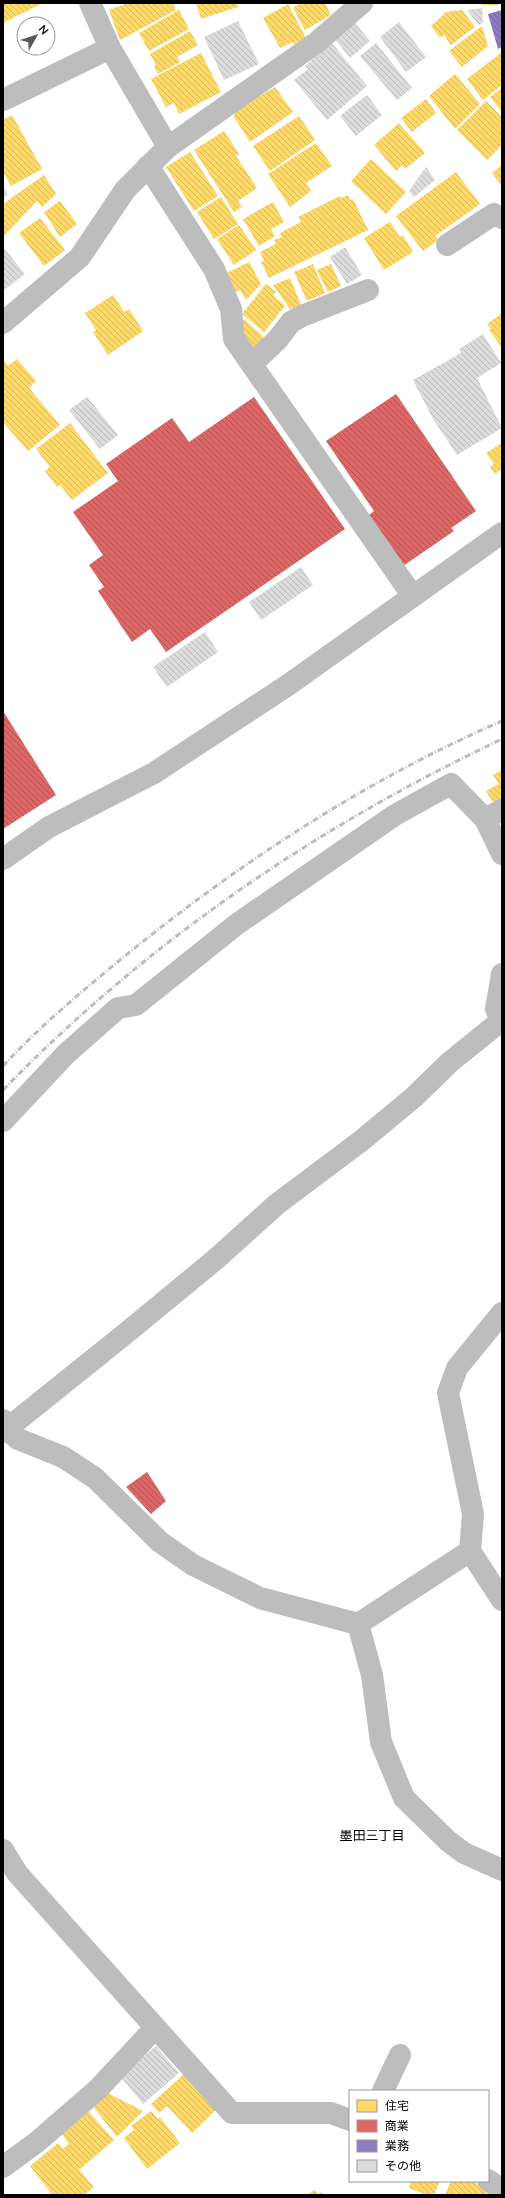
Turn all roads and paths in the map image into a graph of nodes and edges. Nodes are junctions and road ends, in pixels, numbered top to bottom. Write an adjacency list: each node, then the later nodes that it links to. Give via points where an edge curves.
1 (90, 3): 3 (street)
2 (362, 3): 5 (street, via 316,43)
3 (110, 48): 4 (street); 5 (street)
4 (3, 100)
5 (168, 147): 6 (street)
6 (148, 166): 10 (street, via 125,190 80,257); 11 (street, via 214,269 231,309 234,339)
7 (502, 218): 8 (street, via 494,214)
8 (447, 245)
9 (368, 290): 11 (street, via 291,322 278,340)
10 (3, 323)
11 (252, 364): 13 (street)
12 (502, 533): 13 (street)
13 (412, 595): 16 (street, via 288,685 154,773 49,827)
14 (493, 815): 15 (street); 19 (street, via 451,784 395,815 237,924 136,1004 118,1008 66,1054)
15 (502, 854)
16 (3, 859)
17 (502, 974): 18 (street, via 496,1009)
18 (502, 1021): 21 (street, via 450,1062 414,1098 278,1204 125,1334)
19 (3, 1121)
20 (502, 1313): 22 (street, via 456,1368 448,1393 473,1514)
21 (4, 1427): 24 (street, via 18,1439 63,1457 95,1478 160,1542 193,1565 260,1598)
22 (470, 1551): 23 (street); 24 (street)
23 (502, 1600)
24 (358, 1624): 26 (street, via 372,1675 381,1742 404,1798 464,1853)
25 (3, 1850): 27 (street, via 17,1873)
26 (502, 1870)
27 (156, 2028): 30 (street, via 232,2113 331,2113); 31 (street, via 98,2089 37,2142)
28 (400, 2055): 29 (street)
29 (383, 2090)
30 (349, 2120)
31 (3, 2167)
32 (489, 2181): 33 (street)
33 (502, 2190)

